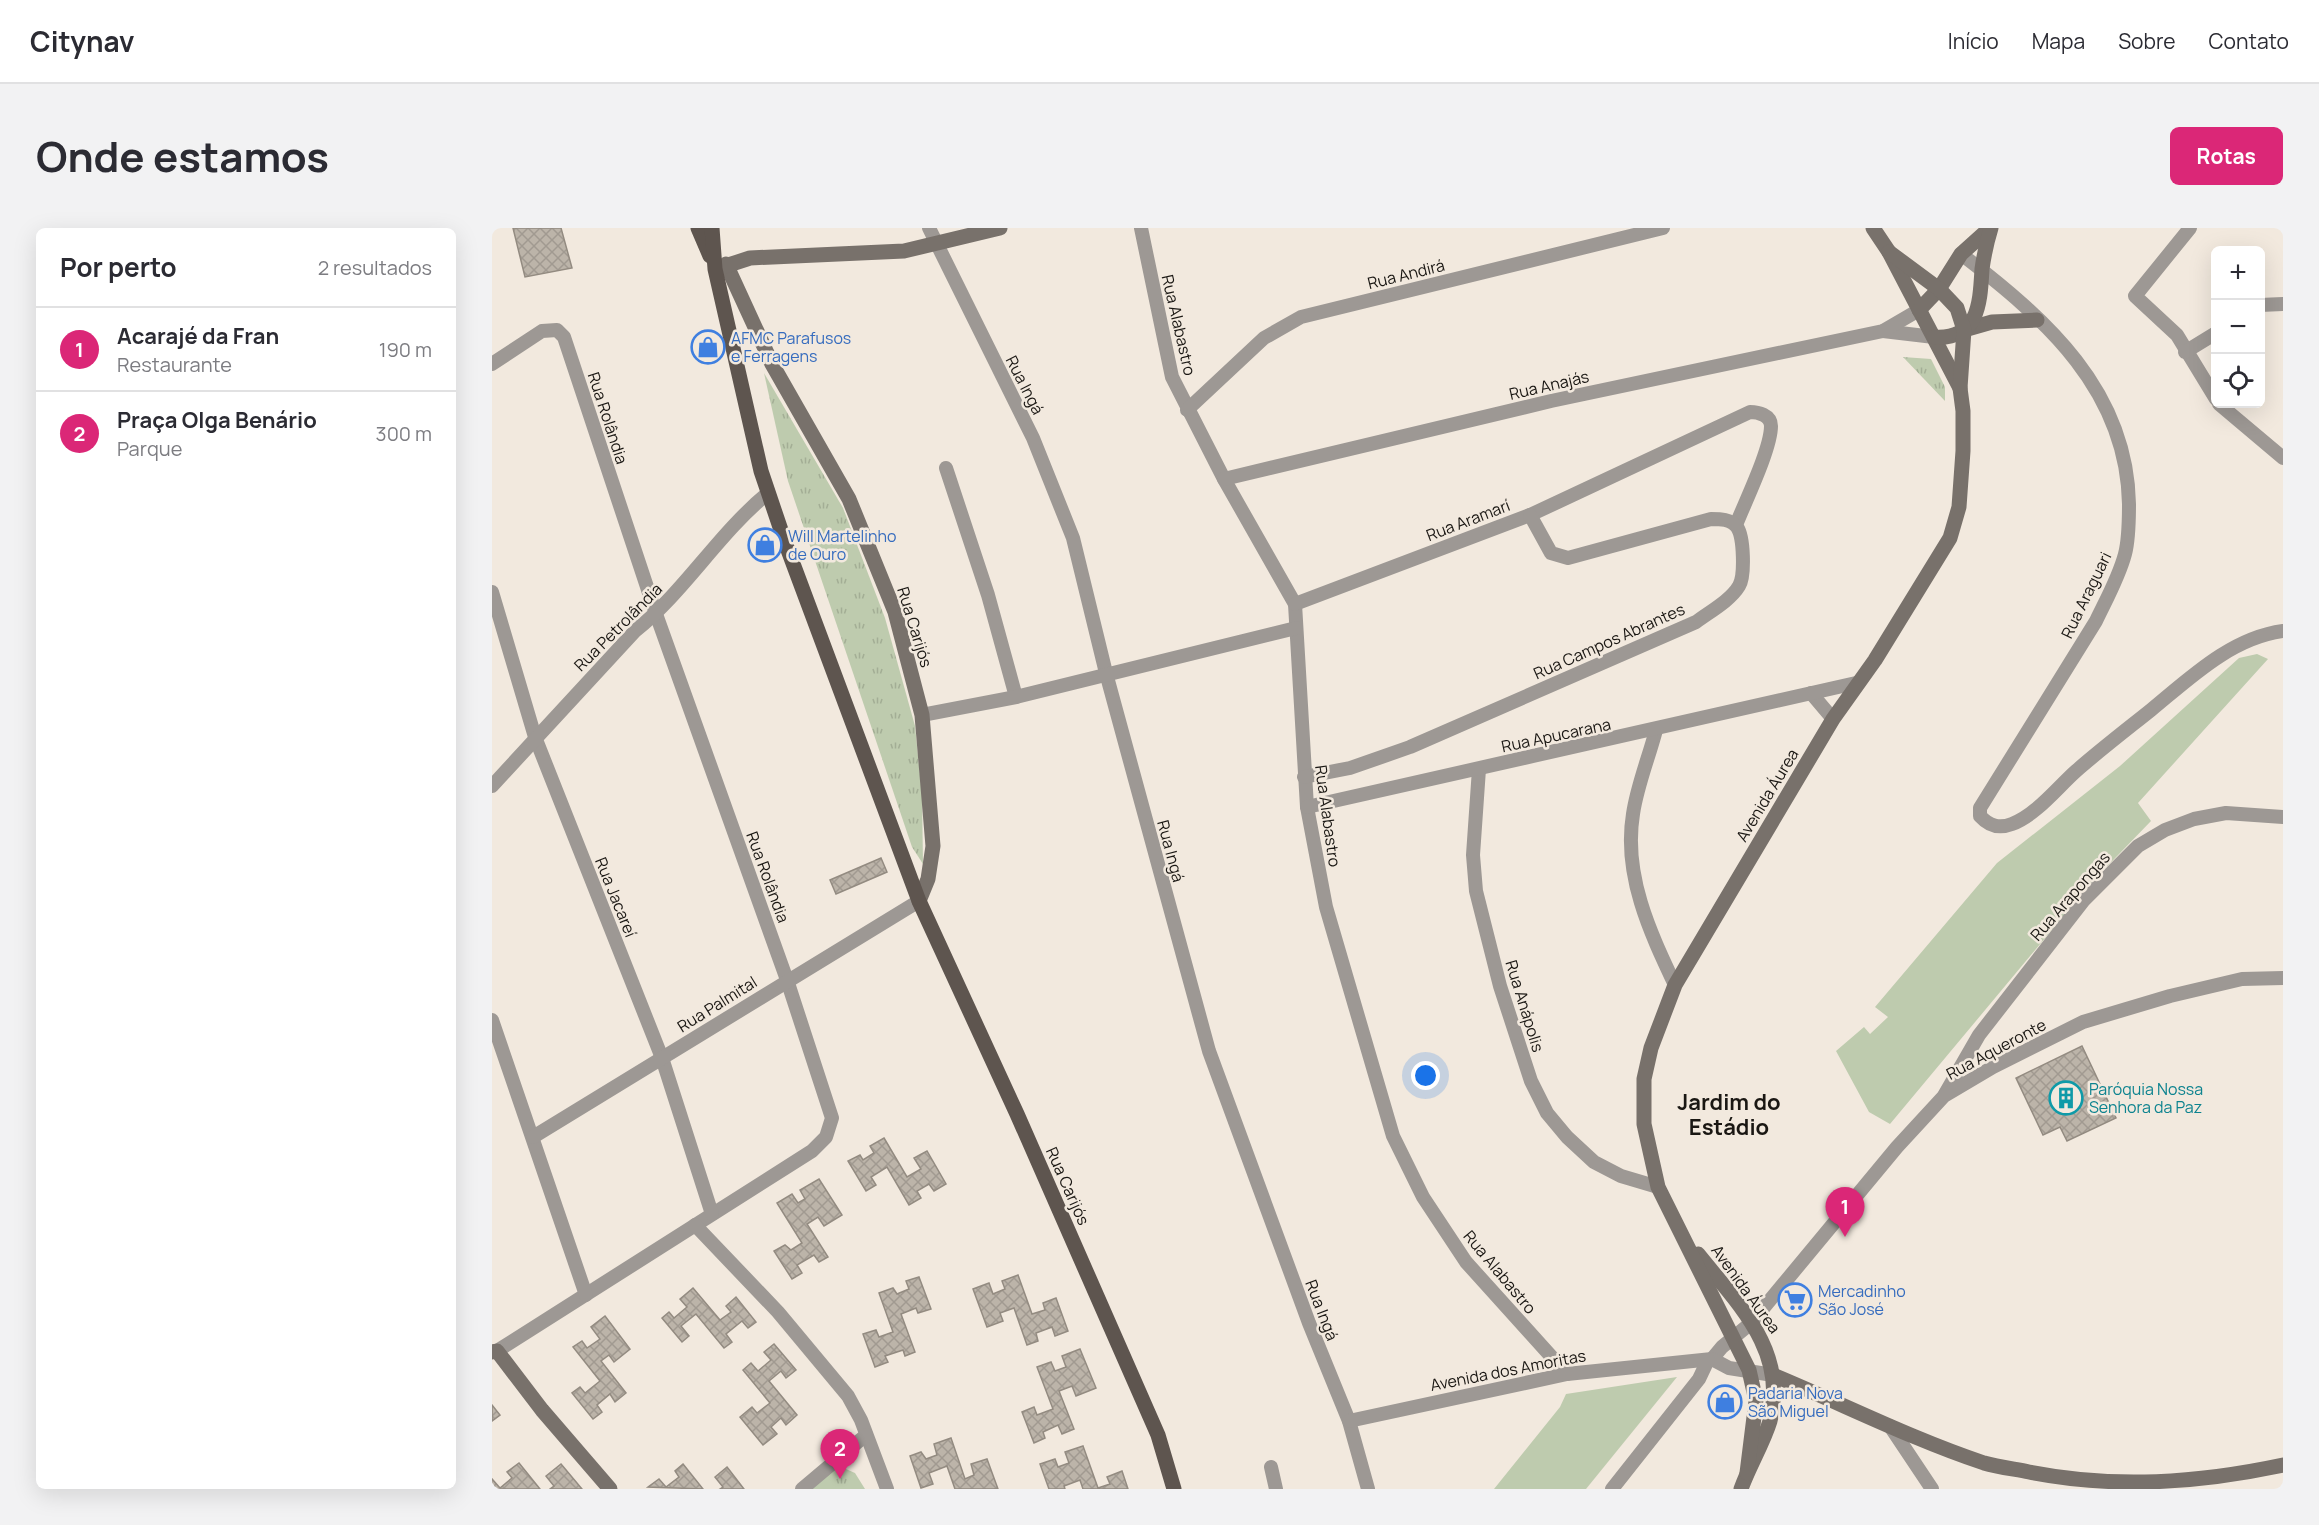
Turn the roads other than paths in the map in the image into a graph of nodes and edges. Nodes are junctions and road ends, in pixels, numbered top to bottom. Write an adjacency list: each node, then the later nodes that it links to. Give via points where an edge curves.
1 (698, 228): 13 (main road, Rua Carijós)
2 (712, 228): 13 (main road, Rua Carijós)
3 (929, 228): 10 (street, Rua Ingá)
4 (1000, 228): 10 (street)
5 (1141, 228): 29 (street, Rua Alabastro, via 1172,377)
6 (1663, 228): 29 (street, Rua Andirá, via 1301,317 1264,338)
7 (1873, 228): 11 (street)
8 (1990, 228): 12 (street, Avenida Áurea); 14 (street, Avenida Áurea)
9 (2190, 228): 24 (street, via 2135,296 2166,322)
10 (936, 244): 13 (street, via 904,251 750,258); 41 (street, Rua Ingá, via 1033,438 1069,528)
11 (1889, 252): 15 (street); 18 (street)
12 (1961, 254): 14 (street, Rua Araguari); 15 (street, Avenida Áurea)
13 (721, 267): 33 (main road, Rua Carijós); 45 (street, Rua Carijós, via 849,499 895,612)
14 (1982, 270): 19 (street, Rua Araguari); 20 (street, Avenida Áurea, via 1980,302)
15 (1939, 289): 18 (street, Avenida Áurea); 20 (street, Avenida Áurea, via 1957,308)
16 (2283, 304): 17 (street)
17 (2265, 305)
18 (1918, 310): 21 (street, Rua Anajás); 23 (street, Avenida Áurea)
19 (2037, 320): 20 (street, via 1992,322); 40 (street, Rua Araguari, via 2092,380 2113,419 2128,475 2125,554 2096,621 1980,808 1980,816 1993,826 2002,827 2025,818 2202,668 2235,646 2266,633)
20 (1964, 330): 23 (street, via 1952,337); 26 (street, Avenida Áurea)
21 (1883, 331): 23 (street, Rua Anajás); 32 (street, Rua Anajás, via 1551,401)
22 (2211, 336): 24 (street)
23 (1934, 337): 26 (street, Avenida Áurea)
24 (2186, 352): 27 (street)
25 (492, 364): 38 (street, Rua Rolândia, via 542,331 557,330 564,337)
26 (1960, 388): 42 (street, Avenida Áurea, via 1961,484 1950,538 1875,660)
27 (2211, 391)
28 (2224, 408): 30 (street)
29 (1187, 410): 32 (street, Rua Alabastro)
30 (2283, 458)
31 (946, 468): 44 (street, via 988,595)
32 (1224, 479): 37 (street, Rua Alabastro)
33 (768, 493): 38 (street, Rua Petrolândia, via 746,511); 54 (main road, Rua Carijós)
34 (1530, 515): 35 (street, via 1551,553 1568,558 1711,519); 35 (street, Rua Aramarí, via 1750,412 1759,412 1771,425); 37 (street, Rua Aramarí)
35 (1736, 525): 50 (street, Rua Campos Abrantes, via 1743,555 1740,584 1696,622 1410,747 1350,768)
36 (492, 592): 48 (street, Rua Jacareí)
37 (1295, 604): 39 (street, Rua Alabastro)
38 (656, 614): 48 (street, Rua Petrolândia, via 635,631); 56 (street, Rua Rolândia)
39 (1296, 628): 41 (street); 50 (street, Rua Alabastro)
40 (2283, 631)
41 (1106, 673): 44 (street); 74 (street, Rua Ingá, via 1209,1051)
42 (1856, 683): 43 (street, Rua Apucarana); 46 (street, Avenida Áurea)
43 (1811, 693): 46 (street); 47 (street, Rua Apucarana)
44 (1016, 697): 45 (street)
45 (922, 715): 54 (street, Rua Carijós, via 933,846 928,879)
46 (1833, 719): 57 (street, Avenida Áurea)
47 (1656, 730): 49 (street, Rua Apucarana); 57 (street, via 1633,812 1630,839 1642,913)
48 (535, 737): 51 (street, Rua Petrolândia); 59 (street, Rua Jacareí)
49 (1479, 769): 52 (street, Rua Apucarana); 62 (street, Rua Anápolis, via 1473,855 1476,891 1500,986 1531,1081 1547,1113 1594,1162)
50 (1304, 777): 52 (street, Rua Alabastro)
51 (492, 786)
52 (1307, 807): 72 (street, Rua Alabastro, via 1326,908 1393,1136 1423,1197 1466,1262)
53 (2283, 817): 60 (street, Rua Arapongas, via 2226,813 2194,819 2138,846 2084,900 1979,1035)
54 (919, 901): 56 (street, Rua Palmital); 84 (main road, Rua Carijós, via 1153,1425)
55 (2283, 978): 60 (street, Rua Aqueronte, via 2242,979 2083,1022)
56 (787, 980): 59 (street, Rua Palmital); 63 (street, Rua Rolândia, via 823,1086 832,1118 830,1128 812,1151)
57 (1675, 985): 62 (street, Avenida Áurea, via 1654,1039 1644,1079 1644,1124)
58 (492, 1020): 61 (street)
59 (662, 1058): 61 (street, Rua Palmital); 63 (street, Rua Jacareí)
60 (1944, 1096): 67 (street, Rua Aqueronte)
61 (533, 1137): 66 (street)
62 (1658, 1187): 65 (street, Avenida Áurea)
63 (712, 1214): 64 (street, Rua Rolândia)
64 (695, 1225): 66 (street, Rua Rolândia); 76 (street, via 831,1373 854,1405)
65 (1678, 1229): 67 (street, Avenida Áurea); 68 (street, Avenida Áurea)
66 (586, 1295): 69 (street, Rua Rolândia)
67 (1751, 1323): 68 (street); 73 (street, Avenida Áurea, via 1766,1347)
68 (1732, 1340): 70 (street); 71 (street, Avenida Áurea)
69 (494, 1352): 81 (street)
70 (1710, 1360): 71 (street, Avenida dos Amoritas, via 1729,1368); 72 (street, Avenida dos Amoritas); 87 (street, via 1700,1379)
71 (1749, 1370): 73 (street, Avenida dos Amoritas); 79 (street, Avenida Áurea, via 1756,1401)
72 (1567, 1374): 74 (street, Avenida dos Amoritas)
73 (1773, 1375): 75 (street, Avenida dos Amoritas); 79 (street, Avenida Áurea, via 1770,1420)
74 (1349, 1421): 86 (street, Rua Ingá)
75 (1890, 1426): 80 (street, Avenida dos Amoritas, via 1986,1463 2059,1478); 88 (street)
76 (866, 1435): 82 (street); 83 (street)
77 (2283, 1465): 80 (street, Avenida dos Amoritas)
78 (1271, 1467): 85 (street)
79 (1745, 1483)
80 (2132, 1486)
81 (610, 1489)
82 (802, 1489)
83 (887, 1489)
84 (1174, 1489)
85 (1276, 1489)
86 (1368, 1489)
87 (1612, 1489)
88 (1932, 1489)

